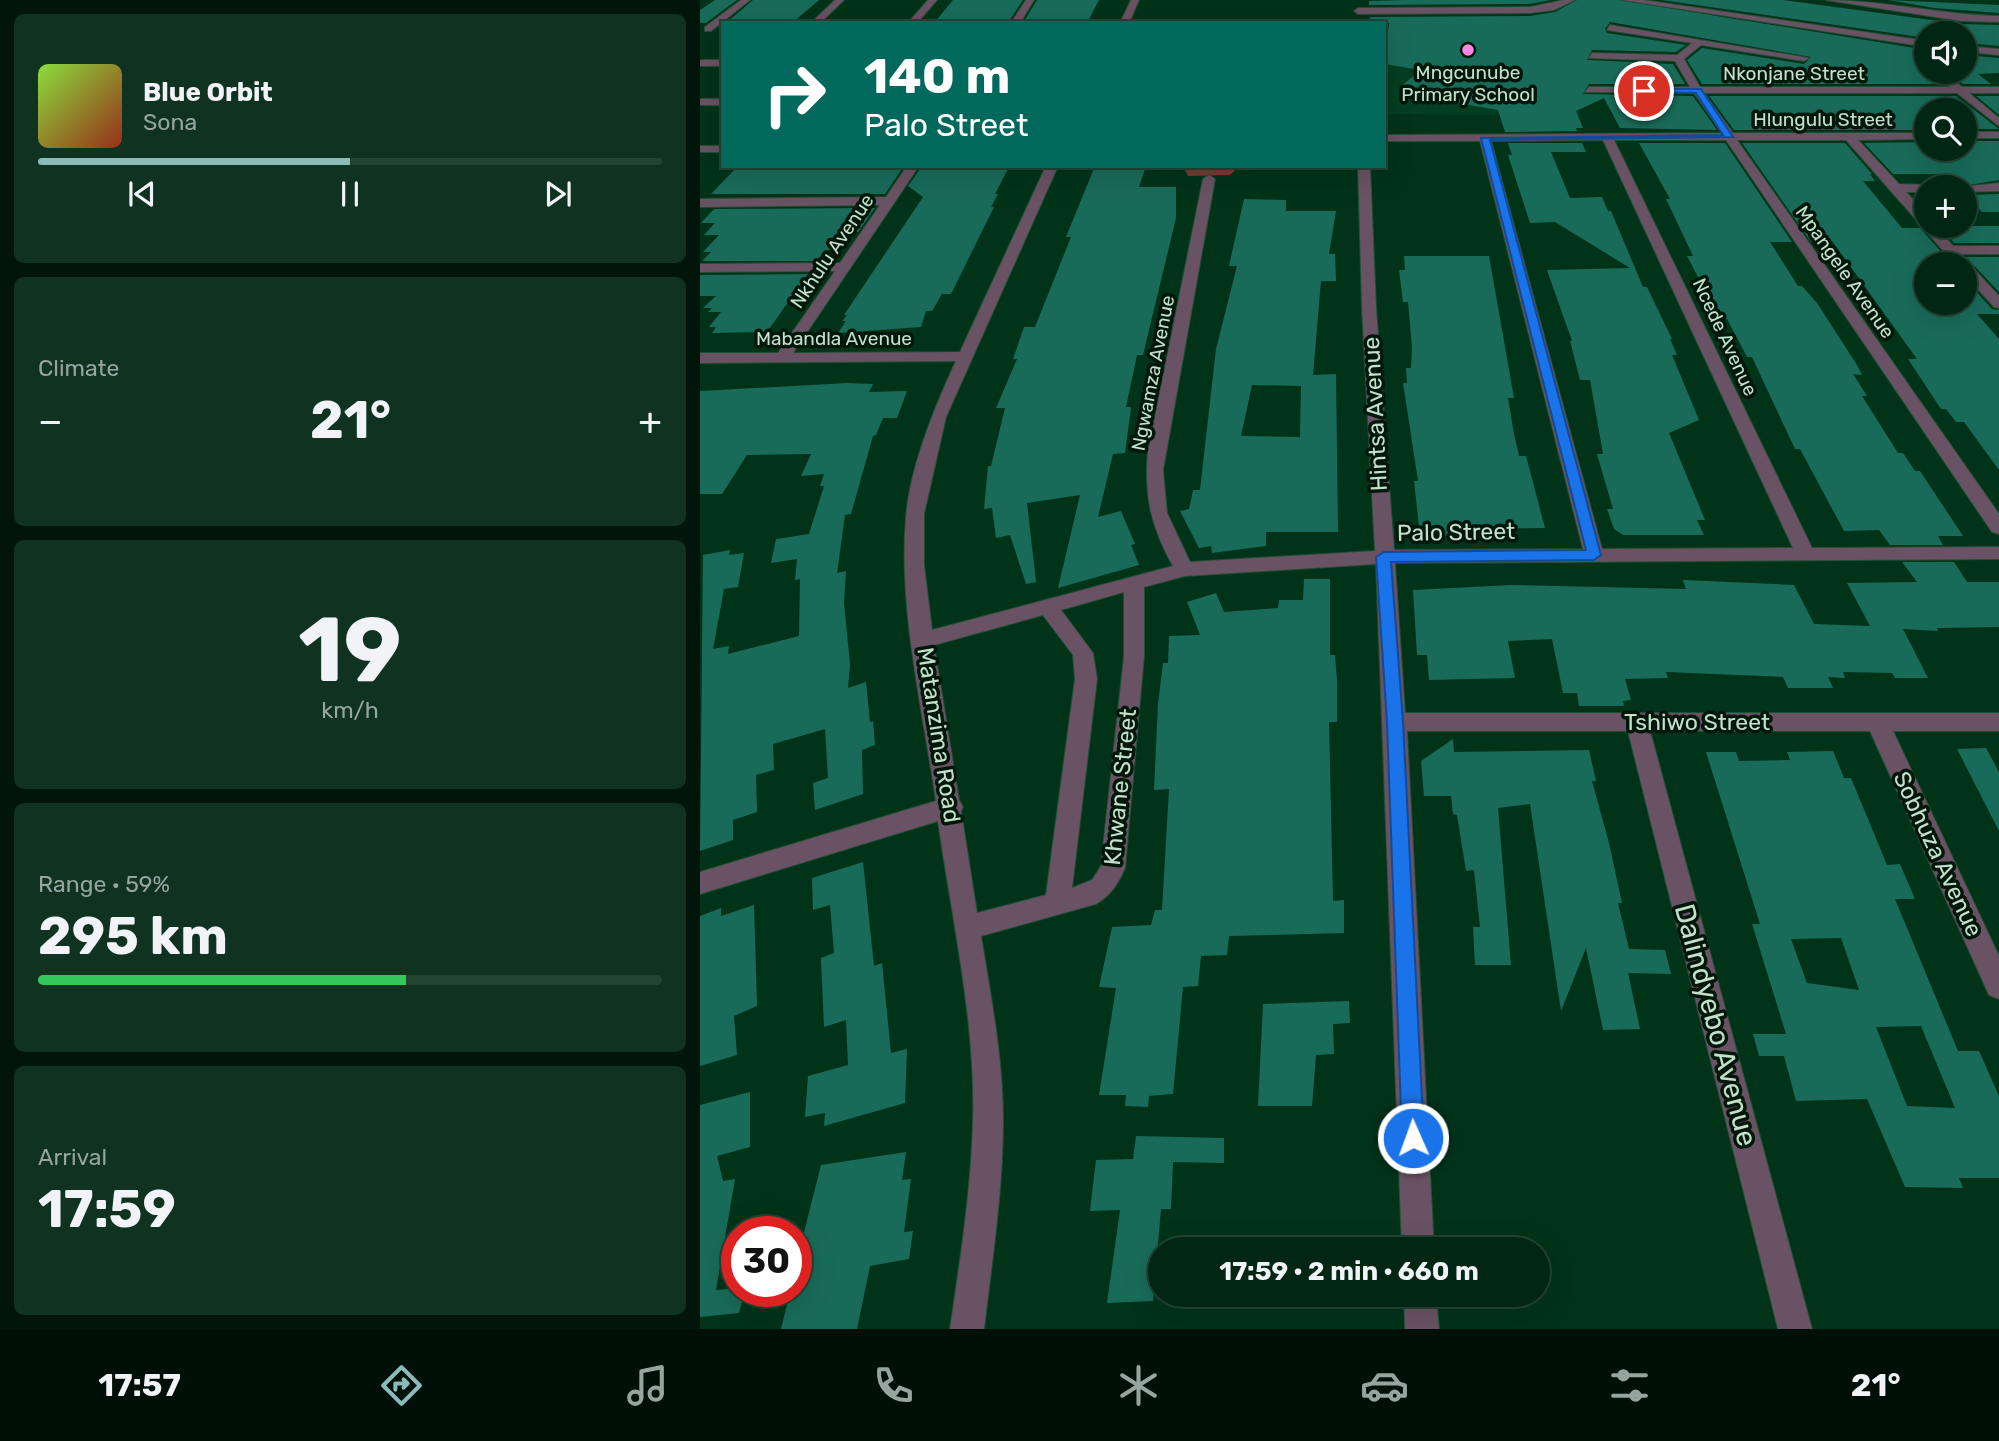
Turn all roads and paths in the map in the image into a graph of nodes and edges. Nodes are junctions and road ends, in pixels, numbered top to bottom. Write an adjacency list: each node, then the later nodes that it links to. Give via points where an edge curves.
1 (746, 0): 20 (street)
2 (840, 0): 14 (street)
3 (933, 0): 15 (street)
4 (1031, 0): 16 (street)
5 (1135, 0): 17 (street)
6 (1357, 0): 11 (street)
7 (1571, 0): 11 (street, via 1530,10)
8 (1626, 0): 12 (street)
9 (1830, 0): 13 (street)
10 (1751, 8): 12 (street)
11 (1358, 11): 18 (street)
12 (1743, 17): 22 (street)
13 (1999, 19)
14 (817, 21)
15 (914, 21)
16 (1016, 21)
17 (1125, 21)
18 (1359, 21)
19 (1610, 28): 21 (street)
20 (704, 29)
21 (1699, 42): 26 (street); 27 (street)
22 (1914, 42)
23 (1977, 50): 24 (street)
24 (1999, 52)
25 (1592, 56): 26 (street)
26 (1679, 58): 34 (street, Mpangele Avenue)
27 (1804, 58)
28 (700, 63): 29 (street)
29 (721, 63)
30 (1951, 84): 32 (street)
31 (1589, 90): 34 (street, Nkonjane Street)
32 (1957, 90): 33 (street, Nkonjane Street); 34 (street, Nkonjane Street); 37 (street)
33 (1999, 90)
34 (1698, 91): 41 (street, Mpangele Avenue)
35 (700, 102): 36 (street)
36 (721, 102)
37 (1999, 123)
38 (1977, 135): 39 (street)
39 (1999, 135)
40 (1914, 136): 42 (street, Hlungulu Street)
41 (1729, 137): 42 (street, Hlungulu Street); 45 (street, Hlungulu Street); 69 (street, Mpangele Avenue)
42 (1850, 137): 53 (street)
43 (1386, 138): 44 (street, Hlungulu Street)
44 (1485, 138): 45 (street, Hlungulu Street); 72 (street)
45 (1607, 138): 70 (street, Ncede Avenue)
46 (700, 149): 47 (street)
47 (721, 149)
48 (912, 168): 56 (street, Nkhulu Avenue)
49 (1051, 168): 66 (street, Matanzima Road)
50 (1364, 168): 73 (street, Hintsa Avenue)
51 (1209, 179): 74 (street, Ngwamza Avenue, via 1153,479 1157,519)
52 (1999, 187): 55 (street)
53 (1898, 188): 54 (street); 58 (street)
54 (1914, 188)
55 (1977, 188)
56 (890, 201): 57 (street); 62 (street, Nkhulu Avenue)
57 (700, 203)
58 (1914, 207)
59 (1940, 238): 60 (street)
60 (1950, 250): 61 (street)
61 (1999, 250)
62 (846, 267): 63 (street); 68 (street, Nkhulu Avenue)
63 (700, 268)
64 (1977, 280): 65 (street)
65 (1999, 304)
66 (967, 356): 68 (street, Mabandla Avenue); 77 (street, Matanzima Road, via 932,435 915,514 914,565)
67 (700, 358): 68 (street, Mabandla Avenue)
68 (783, 358)
69 (1999, 527)
70 (1805, 553): 71 (street, Palo Street); 72 (street, Palo Street)
71 (1999, 554)
72 (1594, 555): 73 (street, Palo Street)
73 (1384, 557): 74 (street, Palo Street); 79 (street, Hintsa Avenue)
74 (1185, 569): 75 (street, Palo Street)
75 (1134, 585): 76 (street, Palo Street); 84 (street, Khwane Street, via 1133,668 1113,868 1101,888)
76 (1049, 608): 77 (street, Palo Street); 84 (street, via 1083,653 1086,679)
77 (923, 640): 82 (street, Matanzima Road)
78 (1877, 721): 80 (street, Tshiwo Street); 81 (street, Tshiwo Street); 86 (street, Sobhuza Avenue)
79 (1395, 722): 80 (street, Tshiwo Street); 87 (street, Hintsa Avenue)
80 (1637, 722): 91 (street, Dalindyebo Avenue)
81 (1999, 722)
82 (951, 807): 83 (street); 85 (street, Matanzima Road)
83 (700, 883)
84 (1057, 905): 85 (street, Khwane Street)
85 (968, 927): 89 (street, Matanzima Road, via 984,1043 988,1122)
86 (1999, 986)
87 (1417, 1237)
88 (1421, 1307): 90 (street)
89 (967, 1329)
90 (1422, 1329)
91 (1795, 1329)

